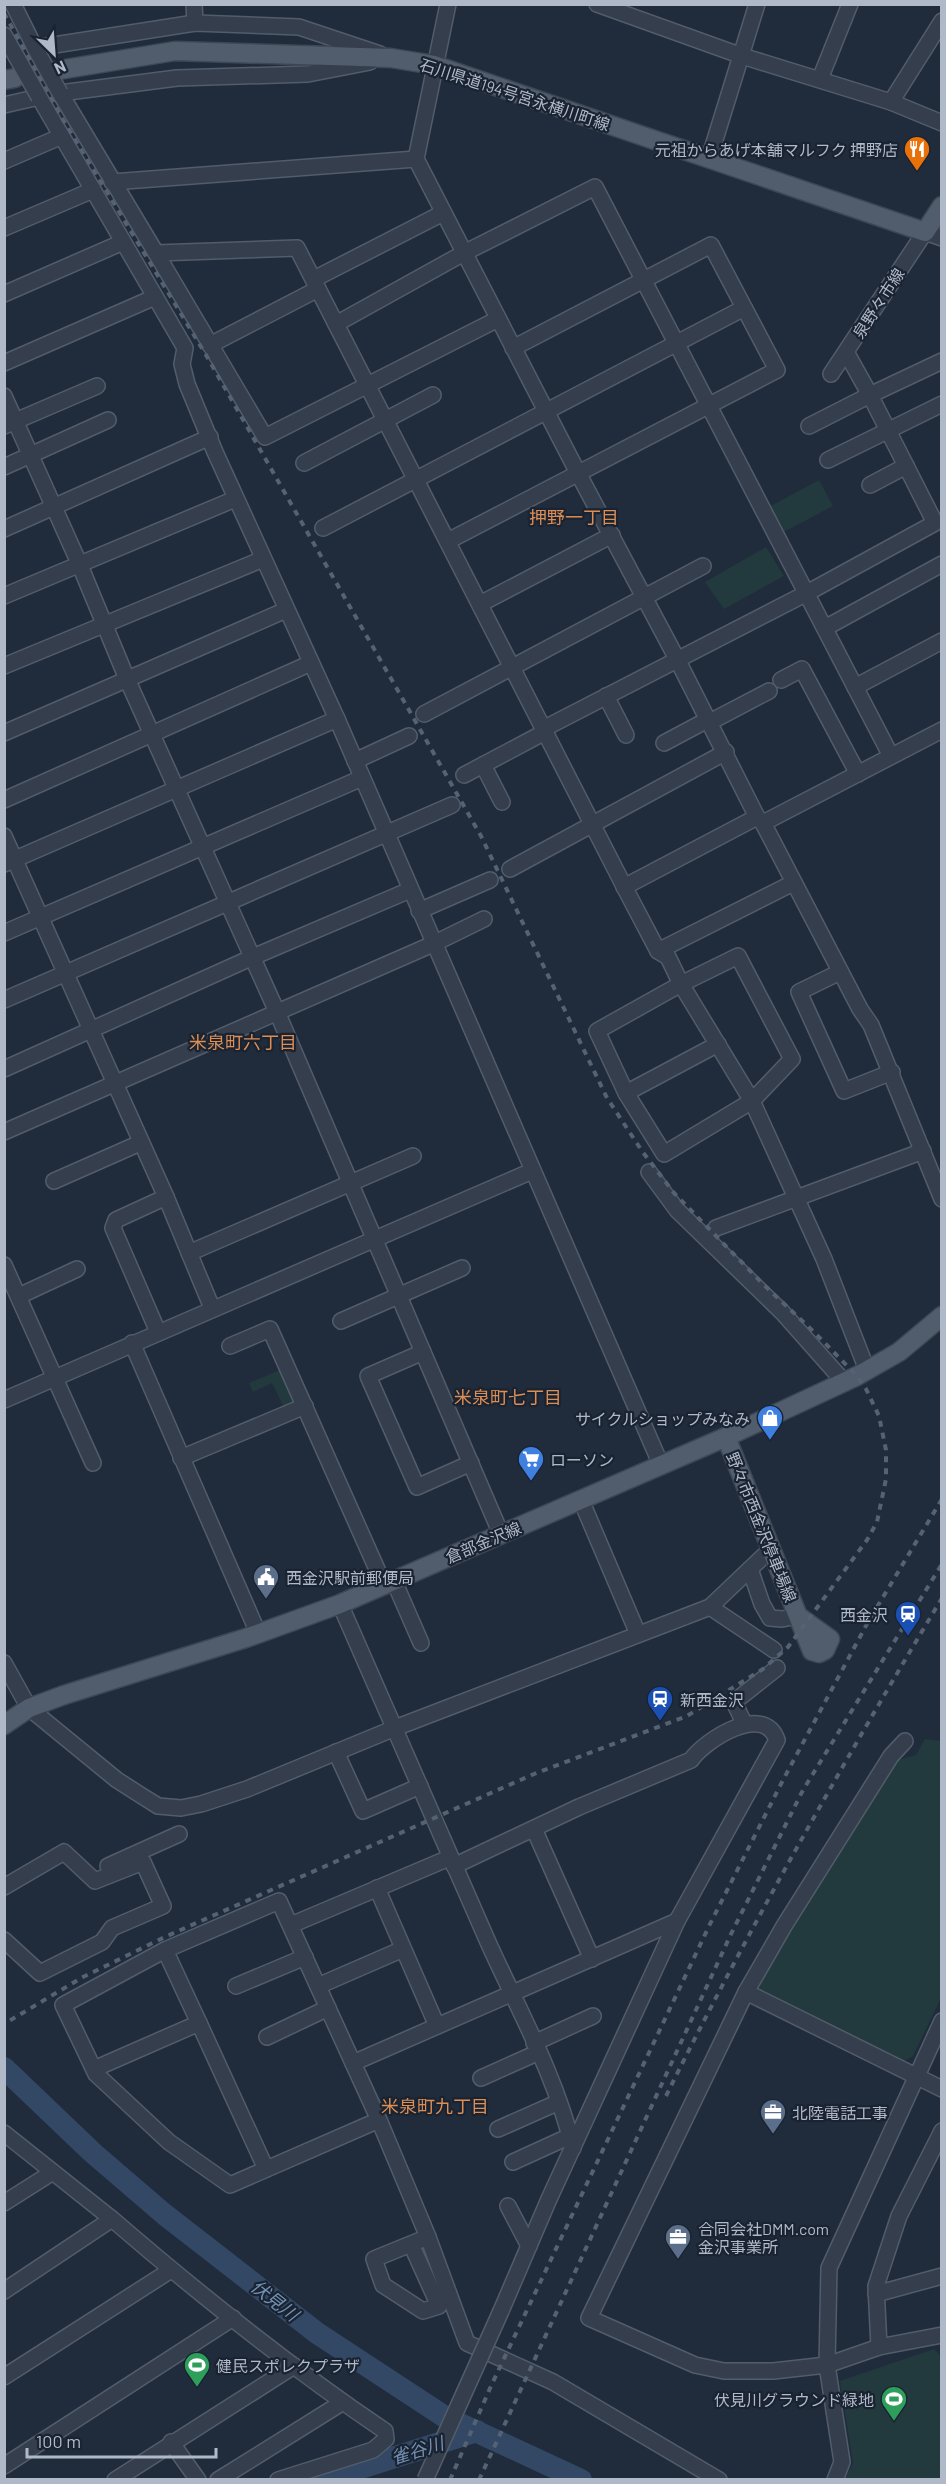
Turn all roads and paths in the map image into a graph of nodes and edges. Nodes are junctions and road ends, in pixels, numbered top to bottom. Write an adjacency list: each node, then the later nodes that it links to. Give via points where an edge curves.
1 (13, 4): 10 (street)
2 (194, 4): 8 (street)
3 (448, 4): 14 (street)
4 (597, 4): 12 (street)
5 (757, 4): 12 (street)
6 (850, 4): 16 (street)
7 (942, 21): 19 (street)
8 (195, 23): 10 (street); 13 (street, via 299,27)
9 (4, 35): 11 (street)
10 (35, 48): 17 (street, bridge)
11 (11, 52): 18 (street, bridge)
12 (742, 56): 16 (street); 24 (street)
13 (391, 58): 14 (main road, 石川県道194号宮永横川町線); 15 (main road, 石川県道194号宮永横川町線, via 175,51); 17 (street, via 308,74 177,78)
14 (434, 64): 23 (street); 24 (main road, 石川県道194号宮永横川町線)
15 (59, 70)
16 (820, 80): 19 (street)
17 (60, 93): 26 (street)
18 (39, 97): 20 (street); 22 (street)
19 (891, 102): 21 (street)
20 (4, 105)
21 (942, 123)
22 (62, 136): 25 (street); 27 (street)
23 (416, 159): 26 (street); 29 (street)
24 (709, 159): 31 (main road, 石川県道194号宮永横川町線)
25 (4, 162)
26 (112, 182): 34 (street)
27 (93, 190): 30 (street); 32 (street)
28 (942, 206): 31 (main road)
29 (443, 213): 33 (street); 36 (street)
30 (4, 228)
31 (933, 235): 45 (street, 泉野々市線)
32 (123, 242): 37 (street); 38 (street)
33 (464, 253): 35 (street, via 595,187); 40 (street); 41 (street)
34 (156, 254): 36 (street, via 297,248); 43 (street)
35 (643, 280): 39 (street, via 711,245); 42 (street); 44 (street)
36 (316, 284): 41 (street); 43 (street)
37 (4, 294)
38 (155, 297): 47 (street); 62 (street, via 185,348 182,364 187,384)
39 (744, 308): 42 (street); 55 (street, via 777,370)
40 (498, 319): 44 (street); 49 (street)
41 (336, 324): 49 (street)
42 (675, 343): 55 (street); 56 (street)
43 (210, 345): 49 (street, via 265,437)
44 (513, 348): 56 (street)
45 (846, 352): 48 (street, 泉野々市線); 52 (street)
46 (942, 361): 52 (street)
47 (4, 363)
48 (831, 374)
49 (368, 385): 58 (street)
50 (97, 386): 59 (street)
51 (433, 395): 58 (street)
52 (870, 395): 60 (street); 61 (street)
53 (4, 396): 59 (street)
54 (942, 404): 61 (street)
55 (708, 407): 68 (street); 82 (street)
56 (546, 412): 68 (street); 69 (street)
57 (108, 420): 63 (street)
58 (386, 421): 65 (street); 69 (street)
59 (10, 424): 63 (street)
60 (809, 426)
61 (888, 431): 64 (street); 67 (street)
62 (210, 437): 71 (street); 72 (street)
63 (30, 456): 66 (street); 72 (street)
64 (828, 459)
65 (304, 463)
66 (4, 466)
67 (906, 466): 70 (street); 73 (street)
68 (578, 473): 76 (street); 77 (street)
69 (416, 479): 74 (street); 77 (street)
70 (870, 485)
71 (235, 499): 78 (street); 79 (street)
72 (54, 507): 75 (street); 79 (street)
73 (939, 526): 82 (street)
74 (323, 528)
75 (4, 529)
76 (612, 535): 84 (street); 85 (street)
77 (448, 541): 85 (street)
78 (263, 559): 86 (street); 87 (street)
79 (79, 563): 83 (street); 87 (street)
80 (942, 564): 88 (street)
81 (703, 567): 84 (street)
82 (807, 593): 88 (street); 90 (street)
83 (4, 596)
84 (645, 597): 90 (street); 93 (street)
85 (480, 604): 93 (street)
86 (286, 610): 91 (street); 94 (street)
87 (104, 623): 92 (street); 94 (street)
88 (825, 628): 96 (street)
89 (942, 641): 96 (street)
90 (678, 659): 98 (street); 101 (street)
91 (311, 663): 100 (street); 105 (street)
92 (4, 666)
93 (512, 667): 99 (street); 102 (street)
94 (127, 679): 104 (street); 105 (street)
95 (781, 680): 113 (street, via 802,669)
96 (855, 687): 110 (street)
97 (769, 691): 101 (street)
98 (606, 696): 102 (street); 106 (street)
99 (424, 714)
100 (337, 719): 111 (street); 116 (street)
101 (709, 721): 108 (street); 109 (street)
102 (544, 730): 112 (street); 121 (street)
103 (942, 730): 110 (street)
104 (4, 733)
105 (154, 735): 116 (street); 117 (street)
106 (626, 735)
107 (409, 736): 111 (street)
108 (664, 743)
109 (726, 752): 120 (street); 121 (street)
110 (891, 756): 113 (street)
111 (355, 761): 115 (street)
112 (483, 765): 114 (street); 118 (street)
113 (858, 774): 120 (street)
114 (464, 775)
115 (362, 778): 122 (street); 124 (street)
116 (176, 788): 124 (street); 125 (street)
117 (4, 800)
118 (502, 802)
119 (452, 805): 122 (street)
120 (760, 820): 128 (street); 129 (street)
121 (592, 824): 126 (street); 129 (street)
122 (386, 833): 130 (street); 131 (street)
123 (4, 836): 125 (street)
124 (202, 846): 131 (street); 133 (street)
125 (10, 862): 133 (street)
126 (510, 869)
127 (489, 880): 132 (street)
128 (792, 883): 137 (street); 139 (street)
129 (624, 888): 137 (street)
130 (410, 890): 132 (street); 138 (street)
131 (228, 903): 138 (street); 140 (street)
132 (419, 911): 136 (street)
133 (40, 918): 135 (street); 140 (street)
134 (484, 920): 136 (street)
135 (4, 933)
136 (433, 944): 143 (street); 155 (street)
137 (658, 951): 141 (street, via 668,957)
138 (253, 957): 143 (street); 144 (street)
139 (840, 972): 147 (street, via 872,1025); 147 (street, via 799,992 844,1091)
140 (66, 973): 142 (street); 144 (street)
141 (681, 984): 145 (street); 149 (street, via 597,1031); 150 (street, via 738,956 792,1059)
142 (4, 1000)
143 (277, 1012): 148 (street); 158 (street)
144 (91, 1030): 146 (street); 148 (street)
145 (718, 1044): 149 (street); 150 (street)
146 (4, 1069)
147 (892, 1072): 153 (street)
148 (113, 1084): 151 (street); 152 (street)
149 (626, 1093): 150 (street, via 663,1154)
150 (752, 1101): 160 (street)
151 (4, 1132)
152 (140, 1143): 157 (street); 159 (street)
153 (923, 1151): 160 (street); 161 (street)
154 (412, 1156): 158 (street)
155 (532, 1171): 163 (street); 186 (street)
156 (649, 1172): 179 (street, via 677,1210 783,1313)
157 (54, 1181)
158 (352, 1183): 163 (street); 164 (street)
159 (165, 1197): 164 (street); 173 (street, via 116,1220 113,1228)
160 (798, 1199): 162 (street); 177 (street)
161 (942, 1199)
162 (717, 1228)
163 (376, 1239): 168 (street); 170 (street)
164 (189, 1253): 170 (street)
165 (4, 1265): 169 (street)
166 (462, 1268): 168 (street)
167 (77, 1269): 169 (street)
168 (399, 1295): 172 (street); 176 (street)
169 (19, 1296): 178 (street)
170 (212, 1308): 173 (street)
171 (942, 1316): 177 (main road, 倉部金沢線, via 899,1352)
172 (341, 1321)
173 (158, 1332): 174 (street)
174 (132, 1343): 178 (street); 183 (street)
175 (230, 1346): 181 (street, via 270,1329)
176 (423, 1352): 185 (street); 185 (street, via 368,1376 417,1487)
177 (867, 1370): 179 (main road, 倉部金沢線)
178 (55, 1377): 180 (street); 184 (street)
179 (845, 1383): 182 (main road, 倉部金沢線)
180 (4, 1400)
181 (305, 1406): 183 (street); 191 (street)
182 (726, 1437): 186 (main road, 倉部金沢線); 189 (main road, 野々市西金沢停車場線)
183 (181, 1458): 195 (street)
184 (93, 1463)
185 (471, 1463): 188 (street)
186 (661, 1465): 187 (main road, 倉部金沢線)
187 (580, 1500): 188 (main road, 倉部金沢線); 196 (street)
188 (501, 1534): 191 (main road, 倉部金沢線)
189 (771, 1549): 190 (street); 194 (main road, 野々市西金沢停車場線)
190 (750, 1569): 193 (street); 194 (street, via 770,1618)
191 (389, 1583): 192 (main road, 倉部金沢線); 197 (street)
192 (340, 1604): 195 (main road, 倉部金沢線); 204 (street)
193 (710, 1607): 196 (street); 198 (street)
194 (798, 1616)
195 (258, 1633): 201 (main road, 倉部金沢線)
196 (638, 1634): 204 (street)
197 (422, 1643)
198 (774, 1650)
199 (4, 1663): 201 (street)
200 (777, 1668): 202 (street, via 734,1702)
201 (29, 1708): 203 (main road, 倉部金沢線); 206 (street, via 117,1780 167,1808 223,1797)
202 (744, 1723): 208 (street, via 697,1751 691,1760); 214 (street, via 766,1725 777,1740)
203 (4, 1725)
204 (395, 1728): 206 (street); 207 (street)
205 (905, 1741): 223 (street, via 891,1756)
206 (336, 1752): 207 (street, via 363,1811)
207 (420, 1786): 210 (street)
208 (534, 1829): 210 (street); 220 (street)
209 (178, 1834): 211 (street, via 104,1868)
210 (452, 1862): 213 (street); 224 (street)
211 (95, 1881): 212 (street, via 64,1852); 216 (street, via 143,1862 163,1906 112,1928 102,1942 40,1973)
212 (4, 1887)
213 (377, 1888): 215 (street); 217 (street)
214 (677, 1921): 220 (street); 242 (street)
215 (291, 1925): 218 (street, via 279,1901); 219 (street)
216 (4, 1940)
217 (403, 1949): 222 (street); 229 (street)
218 (165, 1950): 228 (street); 233 (street, via 63,2006)
219 (305, 1957): 221 (street); 222 (street)
220 (592, 1959): 224 (street)
221 (236, 1986)
222 (318, 1986): 225 (street)
223 (746, 1992): 234 (street); 259 (street, via 589,2318 695,2365 714,2369 773,2372)
224 (511, 1993): 229 (street); 231 (street)
225 (328, 2008): 230 (street); 232 (street)
226 (593, 2016): 231 (street)
227 (942, 2021): 234 (street)
228 (199, 2023): 233 (street); 244 (street)
229 (437, 2026): 232 (street)
230 (267, 2037)
231 (537, 2047): 235 (street); 237 (street)
232 (353, 2063): 238 (street)
233 (94, 2069): 244 (street, via 169,2142 230,2185)
234 (914, 2076): 236 (street); 259 (street, via 829,2268)
235 (481, 2078)
236 (942, 2089)
237 (560, 2102): 239 (street); 242 (street)
238 (379, 2120): 244 (street); 249 (street)
239 (498, 2129)
240 (942, 2131): 255 (street, via 899,2216)
241 (4, 2133): 245 (street)
242 (572, 2142): 243 (street); 251 (street)
243 (513, 2162)
244 (266, 2169)
245 (52, 2172): 246 (street); 248 (street)
246 (4, 2203)
247 (508, 2206): 251 (street)
248 (112, 2219): 252 (street); 254 (street)
249 (428, 2237): 250 (street); 270 (street, via 467,2343 553,2382)
250 (411, 2244): 250 (street, via 374,2259 383,2285 423,2311 438,2306)
251 (529, 2246): 269 (street, bridge)
252 (171, 2270): 256 (street); 261 (street)
253 (942, 2276): 255 (street)
254 (4, 2291)
255 (876, 2294): 258 (street)
256 (233, 2318): 260 (street); 264 (street)
257 (942, 2335): 258 (street)
258 (879, 2347): 259 (street)
259 (827, 2365): 271 (street, via 842,2462)
260 (294, 2366): 262 (street); 263 (street)
261 (4, 2377)
262 (343, 2402): 267 (street); 268 (street, via 385,2431 386,2439 373,2450)
263 (171, 2442): 265 (street); 266 (street)
264 (4, 2466)
265 (115, 2480)
266 (198, 2480)
267 (218, 2480)
268 (278, 2480)
269 (425, 2480)
270 (719, 2480)
271 (835, 2480)

